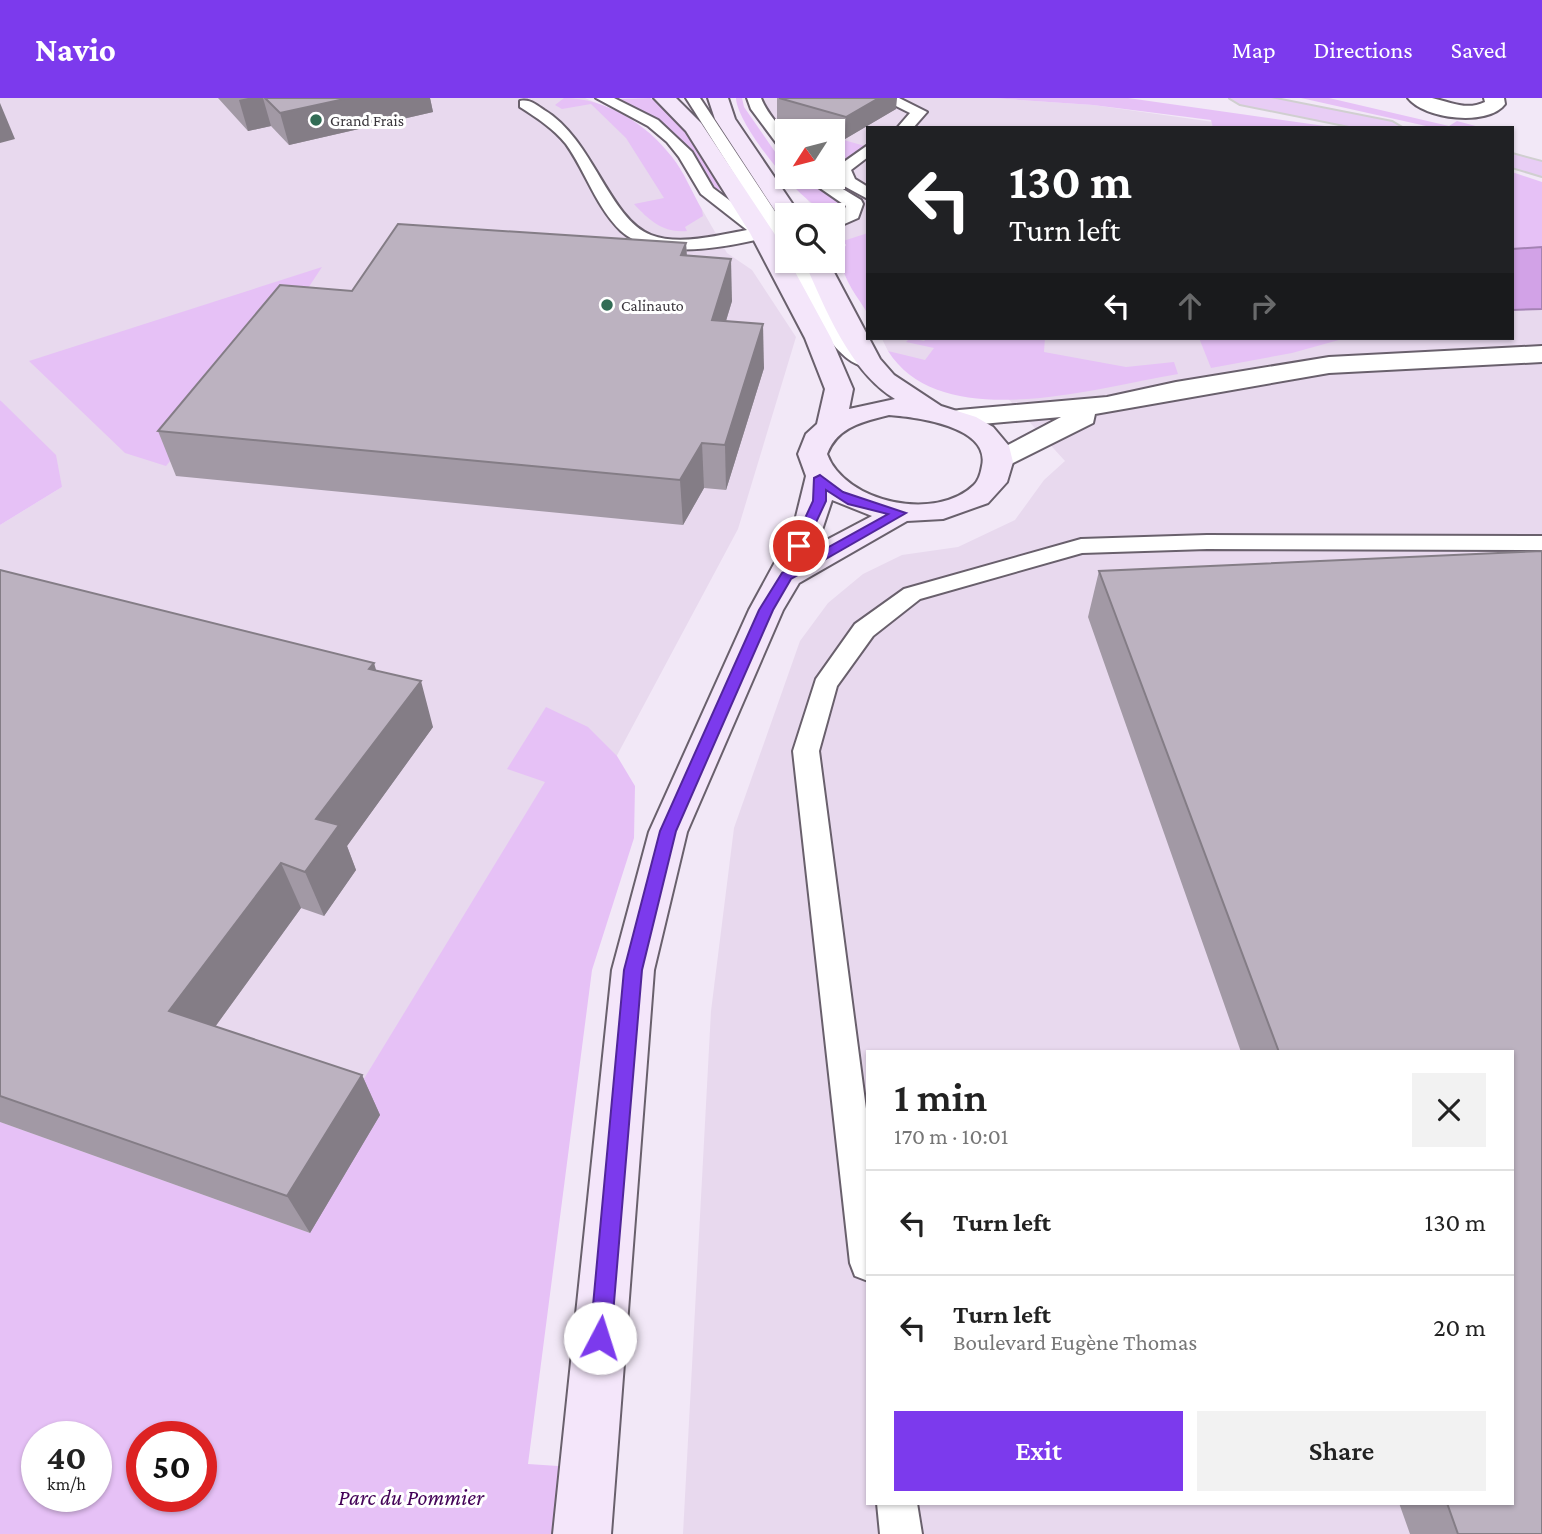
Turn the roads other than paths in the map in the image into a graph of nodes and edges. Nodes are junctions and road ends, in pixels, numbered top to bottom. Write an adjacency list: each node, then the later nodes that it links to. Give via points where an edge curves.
1 (603, 98): 24 (lane, via 653,123 672,139 707,191)
2 (664, 98): 24 (main road, via 694,127)
3 (693, 98): 22 (lane)
4 (718, 98): 19 (main road, via 724,119)
5 (754, 98): 13 (lane)
6 (887, 98): 11 (lane, via 920,111)
7 (1240, 98): 12 (main road)
8 (1418, 98): 9 (street, via 1438,108 1467,111 1489,108 1495,104)
9 (1494, 98)
10 (525, 104): 24 (lane, via 560,128 618,219 647,240 671,243)
11 (906, 126)
12 (1382, 126)
13 (775, 132)
14 (866, 151): 18 (lane, via 842,169 848,182)
15 (1514, 161): 16 (main road)
16 (1542, 169)
17 (831, 189): 20 (lane, via 855,204 852,214)
18 (866, 193)
19 (781, 203)
20 (845, 217)
21 (866, 223): 23 (lane)
22 (775, 225)
23 (845, 231)
24 (762, 233): 31 (main road, via 818,338 839,389)
25 (802, 273): 28 (lane, via 837,340)
26 (822, 273): 28 (main road)
27 (1542, 354): 29 (street, via 1329,365)
28 (868, 362): 30 (main road, via 898,391)
29 (1107, 405): 30 (street); 32 (street)
30 (947, 415): 31 (main road, via 913,407 878,409 847,416); 32 (main road, via 991,442)
31 (831, 426): 33 (main road, via 813,450)
32 (999, 461): 34 (main road, via 990,487 975,499 927,513)
33 (820, 478): 34 (main road, via 857,503); 36 (main road, via 820,501)
34 (899, 513): 36 (main road)
35 (1542, 542): 37 (lane, via 1081,546 912,594 864,630 825,685 806,751)
36 (786, 576): 39 (main road, via 766,610 668,831 633,970)
37 (866, 1246)
38 (897, 1505): 40 (lane)
39 (582, 1534)
40 (901, 1534)

